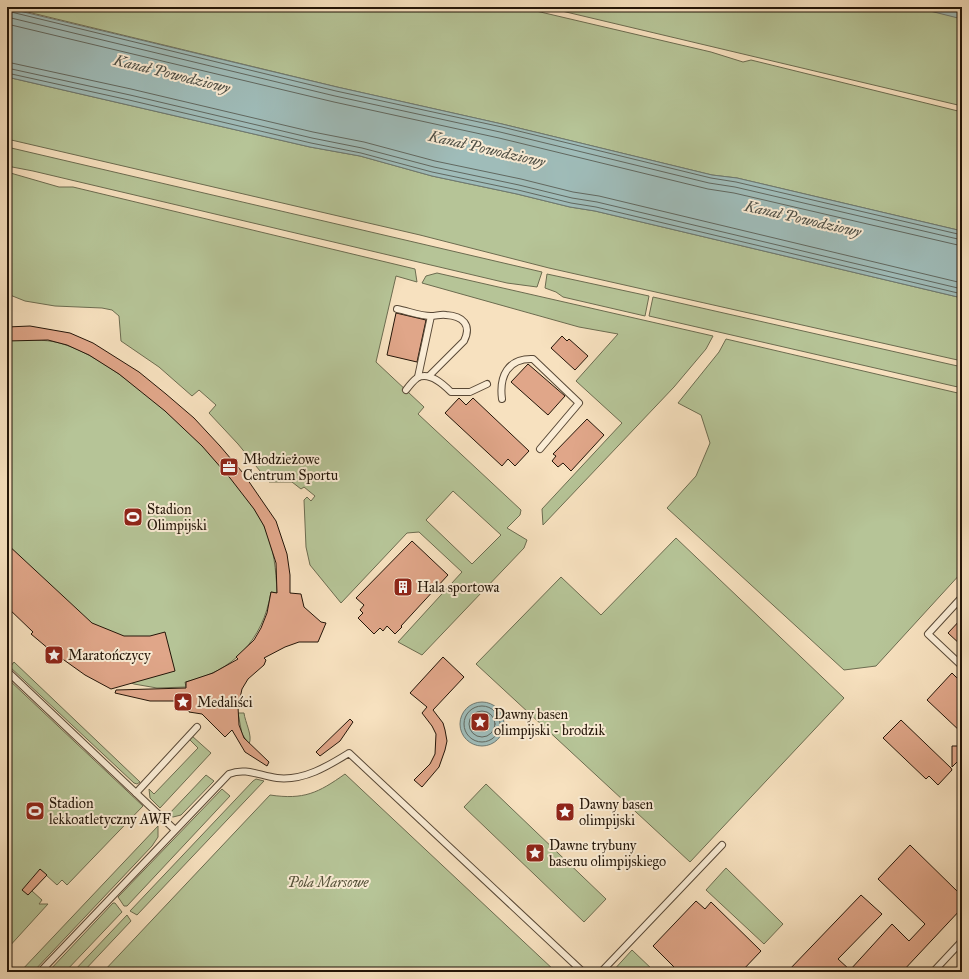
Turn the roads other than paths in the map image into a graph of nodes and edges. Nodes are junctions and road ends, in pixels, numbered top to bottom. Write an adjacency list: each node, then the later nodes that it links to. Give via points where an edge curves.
1 (397, 309): 2 (lane)
2 (431, 316): 3 (lane, via 445,314 463,320 468,327 468,334); 4 (lane)
3 (429, 376): 4 (lane); 5 (lane, via 451,392 470,392)
4 (418, 378): 6 (lane)
5 (487, 384)
6 (406, 390)
7 (502, 399): 8 (lane, via 500,386 510,367 524,359 533,359 579,403)
8 (540, 449)
9 (962, 597): 10 (lane, via 928,634)
10 (962, 666)
11 (7, 671): 13 (lane)
12 (197, 727): 13 (lane)
13 (136, 793): 14 (lane)
14 (174, 829): 17 (lane); 18 (lane, via 229,774 248,771 279,779 297,777 318,771 349,753)
15 (722, 845): 19 (lane)
16 (962, 941): 20 (lane)
17 (40, 972)
18 (583, 972)
19 (601, 972)
20 (933, 972)

